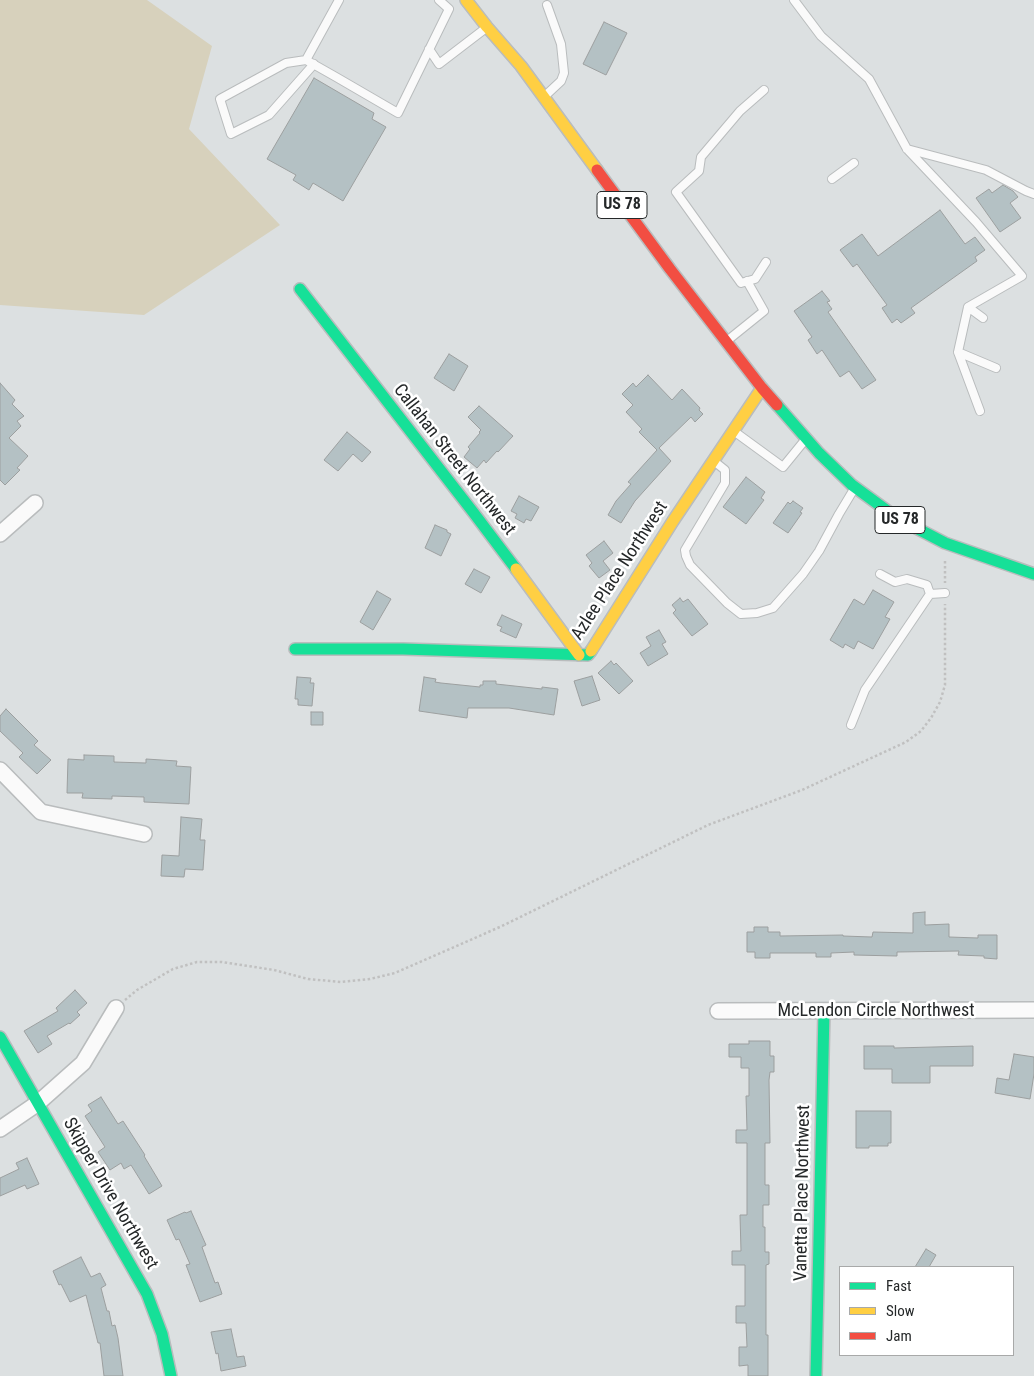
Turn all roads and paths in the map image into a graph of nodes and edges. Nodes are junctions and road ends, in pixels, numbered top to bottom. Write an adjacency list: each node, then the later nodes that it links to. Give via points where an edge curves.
1 (339, 0): 9 (lane)
2 (439, 0): 8 (lane, via 449,9)
3 (466, 0): 7 (street, US 78)
4 (794, 0): 14 (lane, via 821,36 868,79)
5 (482, 2): 11 (street, US 78)
6 (547, 5): 13 (lane, via 561,44 564,73 561,81)
7 (487, 27): 8 (lane, via 439,64); 11 (street, US 78)
8 (429, 49): 10 (lane, via 398,113)
9 (306, 60): 10 (lane); 10 (lane, via 286,63 220,99 231,134 270,115)
10 (314, 64)
11 (521, 66): 13 (street, US 78)
12 (764, 90): 19 (lane, via 740,111 701,157 699,172 676,192)
13 (543, 98): 23 (street, US 78)
14 (907, 149): 17 (lane, via 986,170); 21 (lane, via 1022,276)
15 (854, 163): 16 (lane)
16 (832, 179)
17 (1034, 194)
18 (766, 262): 19 (lane, via 755,279)
19 (744, 282): 23 (lane, via 764,311)
20 (300, 289): 40 (street, Callahan Street Northwest)
21 (968, 307): 22 (lane); 24 (lane)
22 (983, 318)
23 (726, 342): 26 (street, US 78)
24 (958, 352): 25 (lane); 27 (lane)
25 (996, 368)
26 (762, 388): 28 (street, Azlee Place Northwest); 29 (street, US 78)
27 (980, 411)
28 (734, 431): 29 (lane, via 784,467); 30 (street, Azlee Place Northwest)
29 (806, 438): 31 (street, US 78)
30 (714, 461): 31 (lane, via 725,470 725,483 685,550 686,556 690,566 741,614 773,608 803,574); 40 (street, Azlee Place Northwest, via 588,655)
31 (855, 488): 34 (street, US 78, via 897,518)
32 (35, 503): 33 (street)
33 (0, 534)
34 (945, 543): 36 (street, US 78); 37 (path)
35 (880, 574): 38 (lane, via 895,582 907,579 927,585)
36 (1034, 574)
37 (945, 593): 38 (lane); 44 (path, via 946,685 931,718 906,742 802,790 708,825 502,926 395,974 341,982 308,979 222,962 197,962 173,969 137,990)
38 (930, 594): 41 (lane, via 865,690)
39 (295, 649): 40 (street, Azlee Place Northwest)
40 (579, 655)
41 (851, 724)
42 (0, 770): 43 (street, via 41,812)
43 (144, 834)
44 (116, 1008): 49 (street, via 83,1063)
45 (1034, 1010): 47 (street, McLendon Circle Northwest)
46 (718, 1011): 47 (street, McLendon Circle Northwest)
47 (824, 1011): 52 (street, Vanetta Place Northwest)
48 (0, 1037): 49 (street, Skipper Drive Northwest)
49 (38, 1103): 50 (street); 51 (street, Skipper Drive Northwest, via 147,1294 162,1334)
50 (0, 1129)
51 (171, 1376)
52 (816, 1376)

